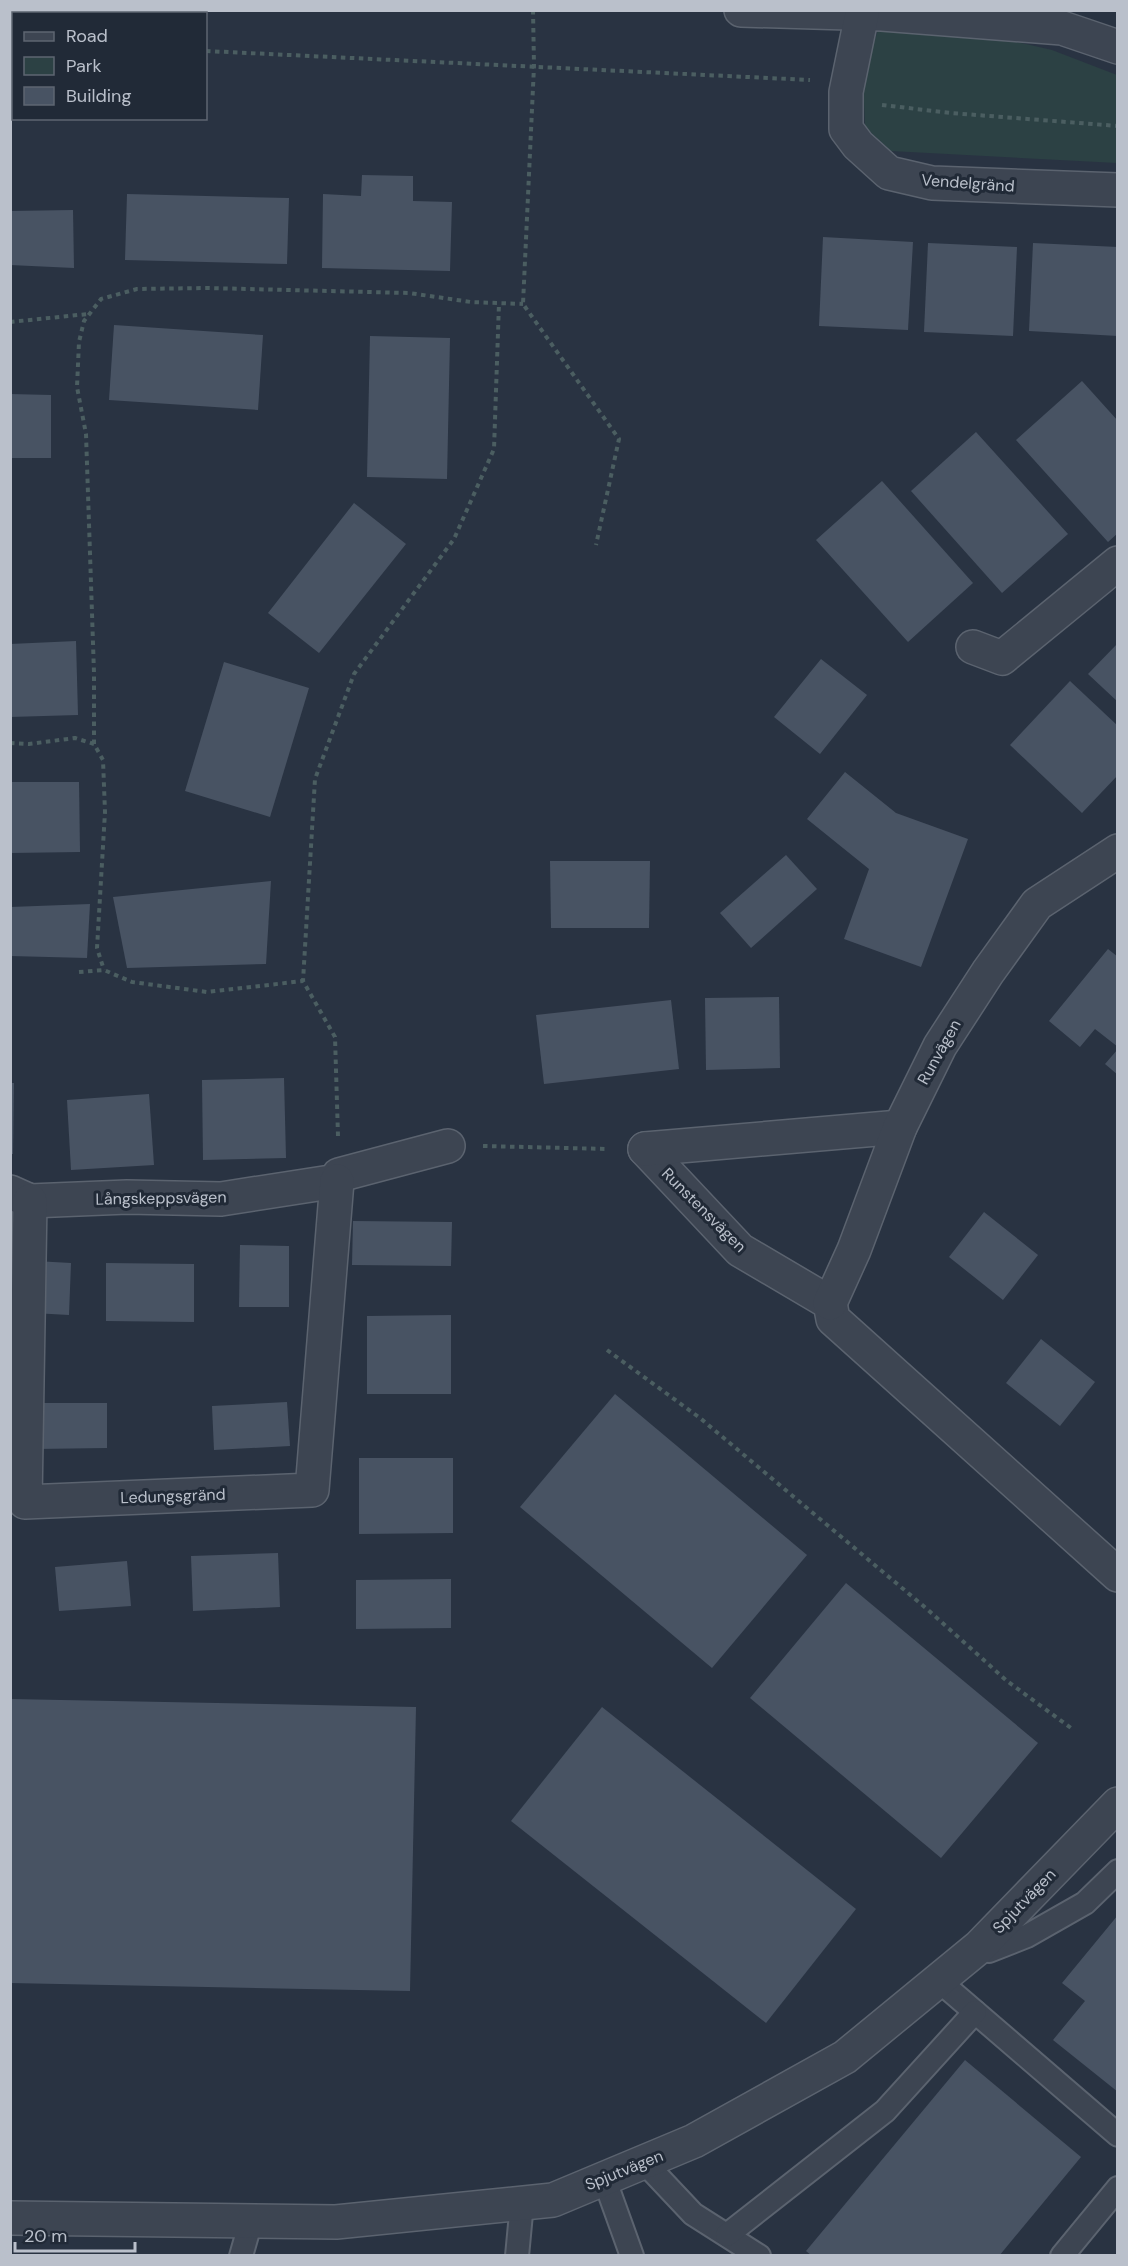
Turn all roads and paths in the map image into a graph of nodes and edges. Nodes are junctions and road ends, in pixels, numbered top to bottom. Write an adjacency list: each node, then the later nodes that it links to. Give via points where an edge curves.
1 (533, 10): 6 (path)
2 (741, 10): 3 (street)
3 (862, 14): 4 (street, via 1062,28); 10 (street, Vendelgränd, via 846,92 846,129 889,172 932,183)
4 (1118, 47)
5 (207, 51): 6 (path)
6 (534, 66): 7 (path); 12 (path)
7 (814, 80)
8 (877, 105): 9 (path)
9 (1118, 126)
10 (1118, 190)
11 (499, 303): 12 (path); 13 (path, via 409,293 137,289 101,299); 23 (path, via 494,449 454,539 354,674 315,779)
12 (524, 304): 15 (path, via 619,439)
13 (89, 314): 14 (path); 19 (path, via 79,342 77,387 86,434)
14 (10, 322)
15 (596, 544)
16 (1118, 563): 17 (street, via 1002,658)
17 (974, 647)
18 (10, 743): 19 (path, via 75,738)
19 (94, 744): 21 (path, via 103,760 105,812 97,948)
20 (1118, 851): 24 (street, Runvägen, via 1037,904 940,1046)
21 (104, 970): 22 (path); 23 (path, via 132,982 207,992)
22 (79, 972)
23 (303, 981): 27 (path, via 335,1037)
24 (900, 1127): 26 (street, Runstensvägen); 29 (street, Runvägen)
25 (448, 1146): 26 (path); 27 (street, Långskeppsvägen)
26 (645, 1149): 29 (street, Runstensvägen, via 740,1250)
27 (338, 1178): 28 (street, Långskeppsvägen, via 221,1199); 28 (street, Ledungsgränd, via 312,1490 25,1502)
28 (20, 1197)
29 (830, 1304): 31 (street, Runstensvägen, via 833,1319)
30 (607, 1350): 32 (path, via 700,1418 1007,1681)
31 (1118, 1575)
32 (1071, 1728)
33 (1118, 1804): 35 (street, Spjutvägen)
34 (1118, 1871): 35 (lane, via 1085,1903 1027,1936 989,1952)
35 (979, 1947): 36 (street, Spjutvägen)
36 (938, 1980): 37 (lane); 39 (street, Spjutvägen, via 845,2056 694,2141)
37 (975, 2012): 38 (lane); 45 (lane, via 885,2111)
38 (1118, 2134)
39 (644, 2162): 40 (street, Spjutvägen); 45 (lane, via 693,2214)
40 (604, 2178): 42 (street, Spjutvägen, via 553,2200); 48 (lane)
41 (1118, 2188): 50 (lane)
42 (522, 2203): 44 (street, Spjutvägen, via 336,2222); 47 (lane)
43 (10, 2218): 44 (street, Spjutvägen)
44 (251, 2221): 46 (lane)
45 (727, 2235): 49 (lane)
46 (241, 2256)
47 (517, 2256)
48 (632, 2256)
49 (759, 2256)
50 (1062, 2256)

